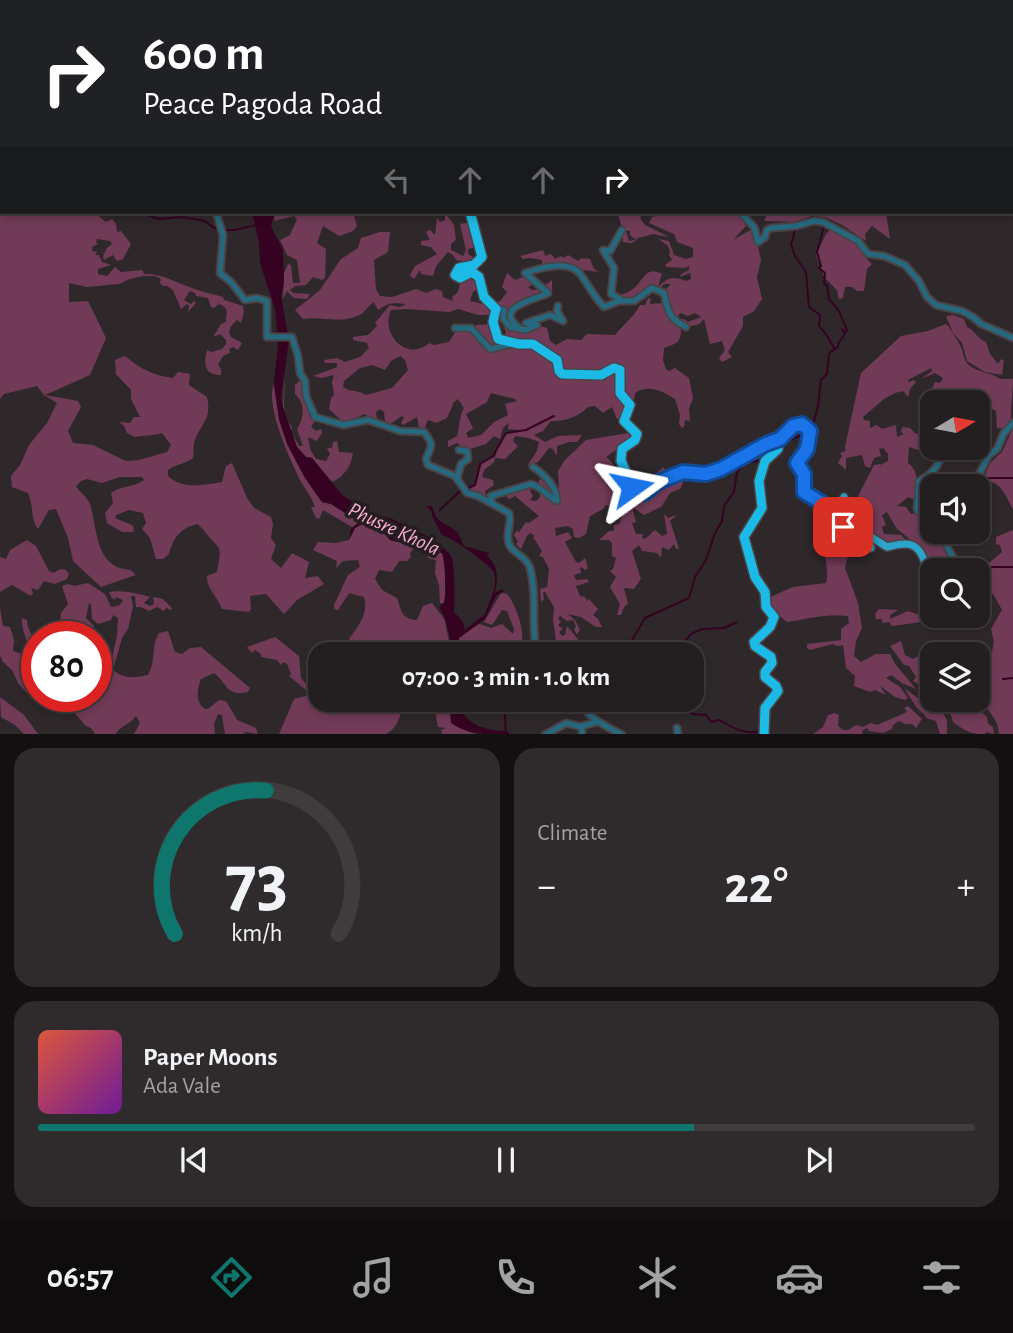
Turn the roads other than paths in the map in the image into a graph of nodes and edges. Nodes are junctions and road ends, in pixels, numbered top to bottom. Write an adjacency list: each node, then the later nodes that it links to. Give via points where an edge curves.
1 (217, 214): 20 (street, via 221,230 220,273 244,300 267,301 267,337 292,337 315,417 343,425 368,420 400,431 424,432 432,445 428,465)
2 (471, 214): 7 (highway, via 482,257 474,265 459,268 456,275 478,275 484,297)
3 (742, 214): 11 (street, via 754,227 758,242 769,229 814,221 830,225 858,241 868,254 905,265 936,305 962,311)
4 (622, 230): 5 (street, via 610,251 603,252 614,268 611,294)
5 (634, 301): 8 (street, via 652,288 664,293 673,321); 10 (street, via 604,307 572,267 540,268 526,275 548,293 518,304 511,316)
6 (558, 306): 10 (street, via 563,321 550,315 526,323 536,324 532,328)
7 (496, 308): 10 (street, via 504,310 508,325); 12 (highway, via 493,322 498,339)
8 (686, 327)
9 (455, 328): 12 (street, via 471,328 490,349)
10 (521, 329)
11 (1013, 338)
12 (519, 344): 14 (highway, via 537,346 557,360 562,374 600,375 614,368 621,370 620,393 631,405 624,421 638,434 620,457 637,492 645,493 683,472 713,472)
13 (1013, 423): 19 (street)
14 (773, 442): 24 (main road, via 796,424 808,428 808,446 797,463 804,474 805,495 835,511 846,532 844,496 868,548 867,535 887,547 915,546); 32 (highway, via 778,449 765,461 759,478 762,508 744,537 755,577 765,592 766,607 774,617 754,642 771,657 765,677 778,691 765,708)
15 (459, 450): 20 (street, via 467,451 468,459 461,464)
16 (942, 460): 18 (street)
17 (533, 467): 22 (street, via 544,475 557,501 531,484 491,496)
18 (930, 474)
19 (979, 474)
20 (457, 479): 22 (street, via 469,494)
21 (920, 480): 23 (street, via 916,503)
22 (493, 503): 25 (street, via 510,515 509,547 522,554 530,568 536,610)
23 (920, 513)
24 (923, 558)
25 (534, 642)
26 (586, 712): 27 (street)
27 (597, 722): 28 (street); 31 (street)
28 (582, 727): 29 (street, via 566,723); 30 (street)
29 (545, 734)
30 (582, 734)
31 (622, 734)
32 (764, 734)

